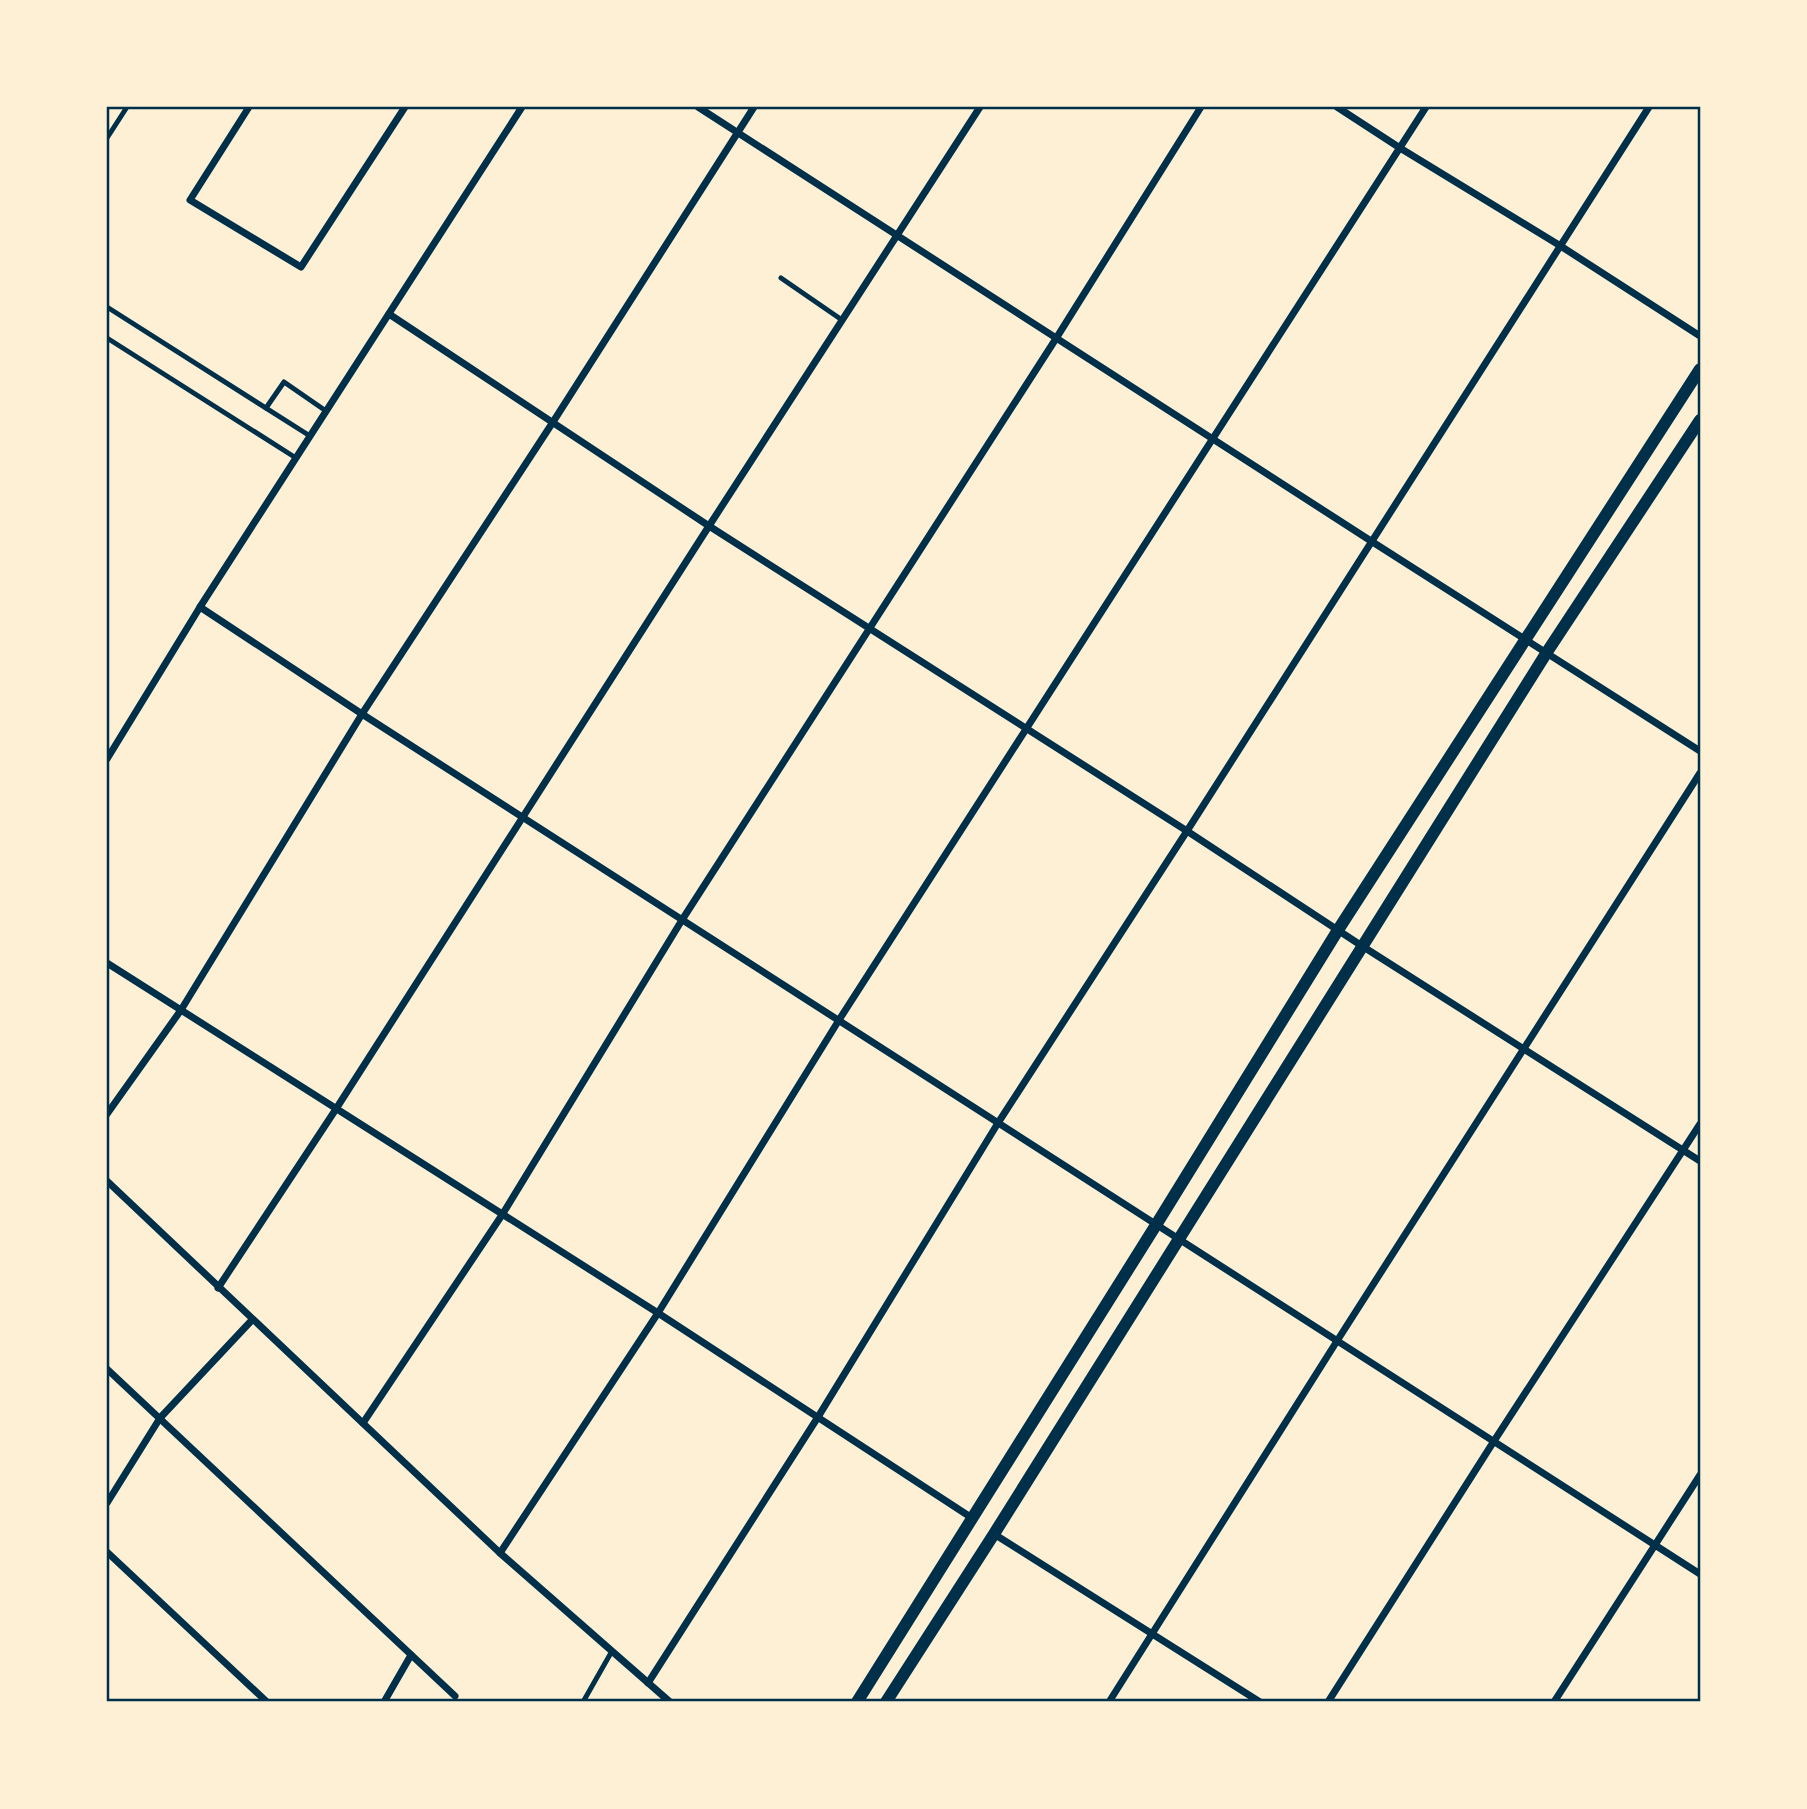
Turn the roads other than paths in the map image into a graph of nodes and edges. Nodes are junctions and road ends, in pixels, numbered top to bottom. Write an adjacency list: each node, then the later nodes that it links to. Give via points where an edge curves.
1 (127, 107): 13 (lane)
2 (248, 107): 3 (street, via 190,200 301,267)
3 (405, 107)
4 (522, 107): 19 (street)
5 (698, 107): 12 (street)
6 (754, 107): 12 (street)
7 (980, 107): 15 (street)
8 (1200, 107): 22 (street)
9 (1337, 107): 14 (street)
10 (1426, 107): 14 (street)
11 (1648, 107): 16 (street)
12 (738, 132): 15 (street); 28 (street)
13 (107, 138)
14 (1400, 148): 16 (street); 30 (street)
15 (898, 235): 20 (street); 22 (street)
16 (1559, 245): 21 (street); 33 (street)
17 (780, 278): 20 (lane)
18 (107, 307): 25 (lane)
19 (389, 314): 26 (street); 28 (street)
20 (842, 320): 32 (street)
21 (1700, 336)
22 (1056, 337): 30 (street); 35 (street)
23 (107, 338): 31 (lane)
24 (1700, 369): 36 (street)
25 (266, 408): 26 (lane, via 284,382); 29 (lane)
26 (326, 411): 29 (street)
27 (1700, 420): 37 (street)
28 (553, 422): 32 (street); 38 (street)
29 (310, 436): 31 (street)
30 (1214, 438): 33 (street); 39 (street)
31 (296, 458): 34 (street)
32 (709, 526): 35 (street); 44 (street)
33 (1371, 541): 36 (street); 45 (street)
34 (200, 607): 38 (street); 40 (street)
35 (869, 629): 39 (street); 46 (street)
36 (1525, 638): 37 (street); 47 (street)
37 (1547, 652): 41 (street); 48 (street)
38 (362, 714): 44 (street); 50 (street)
39 (1026, 729): 45 (street); 51 (street)
40 (110, 748): 42 (street)
41 (1700, 751)
42 (107, 759)
43 (1700, 773): 52 (street)
44 (523, 818): 46 (street); 53 (street)
45 (1187, 831): 47 (street); 55 (street)
46 (682, 920): 51 (street); 60 (street)
47 (1338, 930): 48 (street); 61 (street)
48 (1362, 946): 52 (street); 62 (street)
49 (107, 962): 50 (street)
50 (181, 1010): 53 (street); 54 (street)
51 (839, 1020): 55 (street); 64 (street)
52 (1525, 1048): 57 (street); 66 (street)
53 (335, 1109): 60 (street); 63 (street)
54 (107, 1114)
55 (998, 1123): 61 (street); 68 (street)
56 (1700, 1124): 57 (street)
57 (1683, 1150): 58 (street); 71 (street)
58 (1700, 1161)
59 (107, 1181): 63 (street)
60 (502, 1215): 64 (street); 70 (street)
61 (1156, 1225): 62 (street); 74 (street)
62 (1177, 1239): 66 (street); 75 (street)
63 (218, 1288): 65 (street)
64 (658, 1313): 68 (street); 78 (street)
65 (252, 1320): 69 (street); 70 (street)
66 (1337, 1341): 71 (street); 80 (street)
67 (107, 1369): 69 (street)
68 (818, 1417): 74 (street); 83 (street)
69 (160, 1418): 73 (street); 82 (street)
70 (363, 1423): 78 (street)
71 (1494, 1441): 76 (street); 93 (street)
72 (1700, 1475): 76 (street)
73 (107, 1503)
74 (972, 1518): 89 (street)
75 (994, 1534): 80 (street); 90 (street)
76 (1655, 1544): 79 (street); 94 (street)
77 (107, 1552): 85 (street)
78 (500, 1553): 81 (street)
79 (1700, 1574)
80 (1152, 1634): 91 (street); 92 (street)
81 (612, 1651): 83 (street); 87 (lane)
82 (411, 1655): 84 (street); 86 (street)
83 (648, 1683): 88 (street)
84 (455, 1696)
85 (267, 1702)
86 (384, 1702)
87 (583, 1702)
88 (670, 1702)
89 (856, 1702)
90 (886, 1702)
91 (1109, 1702)
92 (1260, 1702)
93 (1328, 1702)
94 (1554, 1702)

